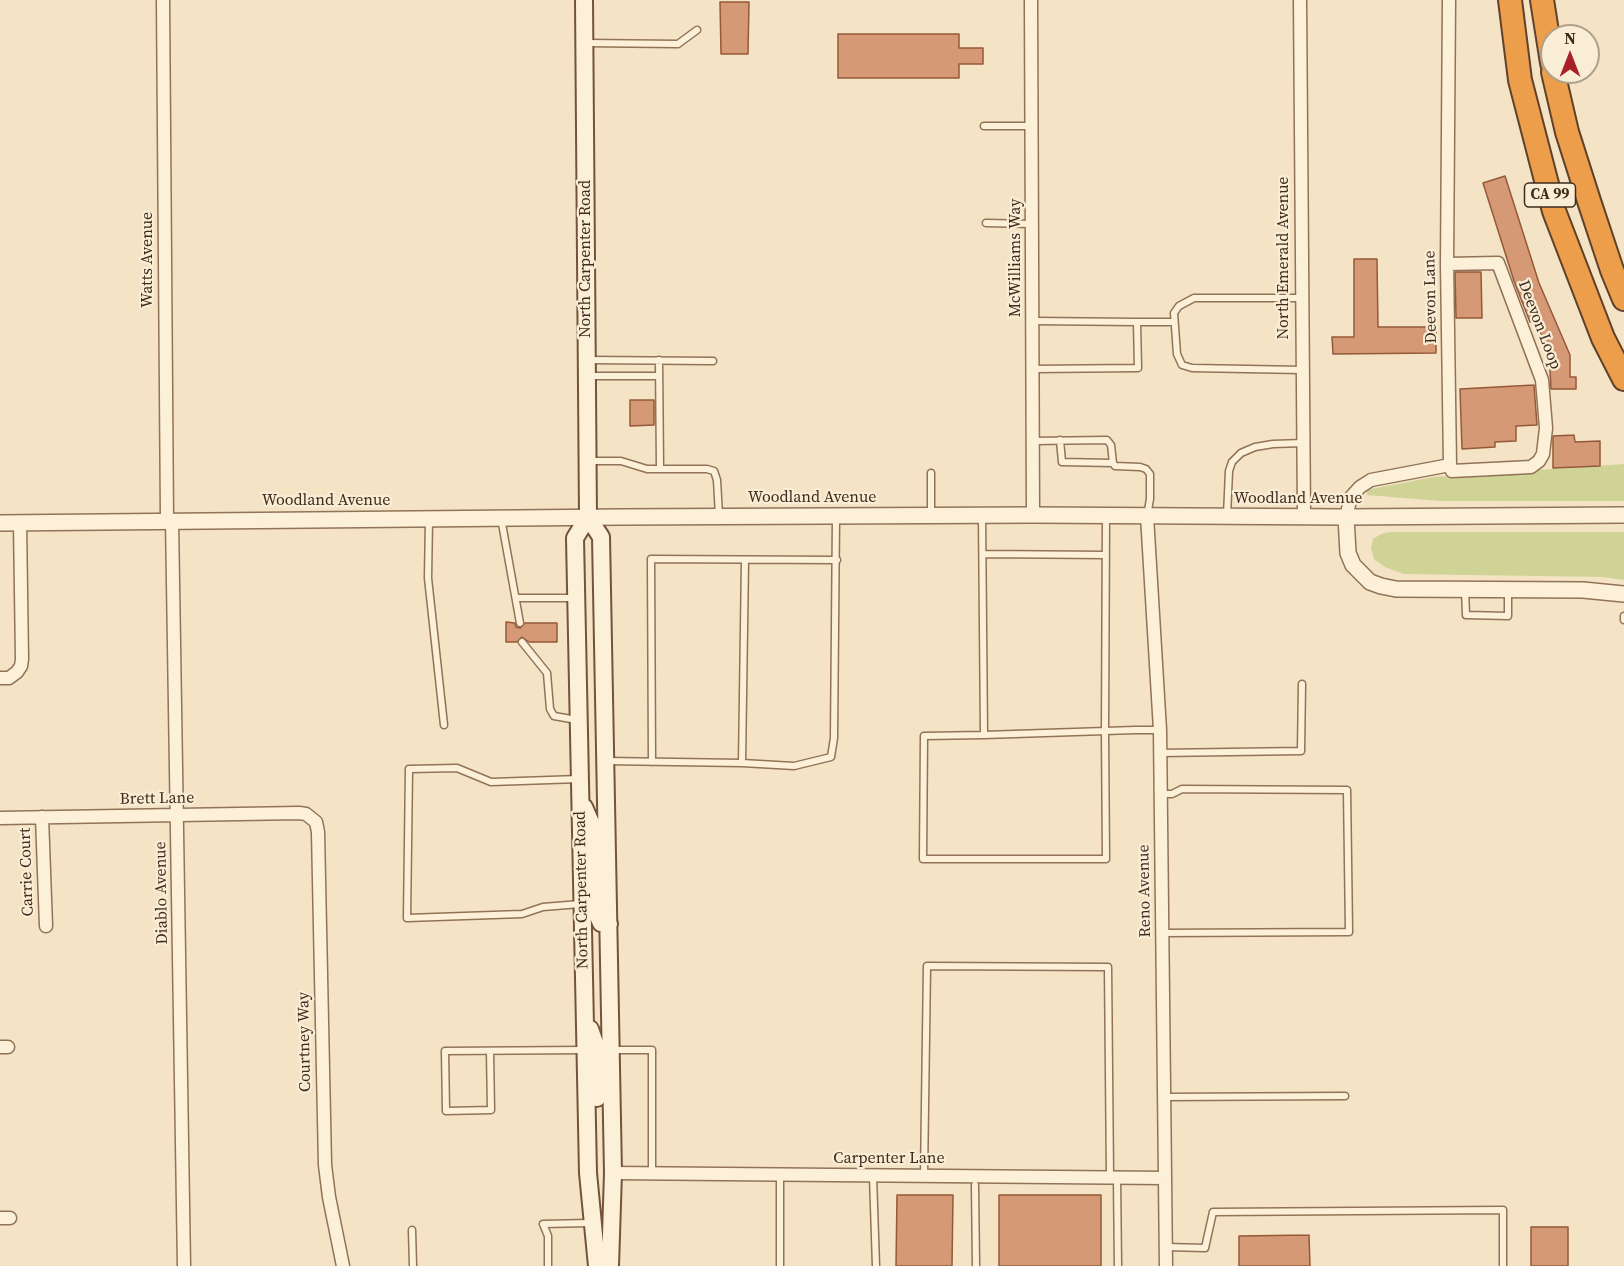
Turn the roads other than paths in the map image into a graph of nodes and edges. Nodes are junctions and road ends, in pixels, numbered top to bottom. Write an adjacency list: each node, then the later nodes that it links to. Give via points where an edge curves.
1 (163, 0): 51 (street, Watts Avenue)
2 (584, 0): 10 (main road, North Carpenter Road)
3 (1031, 0): 13 (street, McWilliams Way)
4 (1300, 0): 17 (street, North Emerald Avenue)
5 (1449, 0): 16 (street, Deevon Lane)
6 (1510, 0): 28 (highway, CA 99, via 1520,80 1554,211 1602,338)
7 (1542, 0): 8 (highway)
8 (1546, 24)
9 (697, 30): 10 (lane, via 678,44)
10 (585, 43): 24 (main road, North Carpenter Road)
11 (1556, 84): 18 (highway, CA 99, via 1586,191)
12 (984, 126): 13 (lane)
13 (1032, 126): 15 (street, McWilliams Way)
14 (986, 223): 15 (lane)
15 (1032, 224): 19 (street, McWilliams Way)
16 (1447, 264): 34 (street, Deevon Lane); 34 (street, Deevon Loop, via 1498,263 1542,380 1546,428 1543,454 1531,467 1452,471)
17 (1302, 298): 21 (lane, via 1194,298 1179,306); 26 (street, North Emerald Avenue)
18 (1624, 299)
19 (1032, 321): 20 (lane); 25 (street, McWilliams Way)
20 (1137, 322): 21 (lane); 25 (lane, via 1138,368)
21 (1174, 322): 26 (lane, via 1182,365)
22 (659, 360): 23 (lane); 24 (lane); 27 (lane)
23 (713, 361)
24 (587, 368): 27 (lane); 32 (main road, North Carpenter Road)
25 (1033, 369): 30 (street, McWilliams Way)
26 (1302, 370): 31 (street, North Emerald Avenue)
27 (659, 376): 35 (lane)
28 (1624, 379)
29 (1060, 440): 30 (lane); 33 (lane, via 1107,440); 33 (lane, via 1062,462)
30 (1033, 441): 38 (street, McWilliams Way)
31 (1303, 443): 44 (lane, via 1273,444 1241,453 1229,471); 45 (street, North Emerald Avenue)
32 (588, 461): 35 (lane, via 630,462 638,467); 46 (main road, North Carpenter Road)
33 (1113, 462): 43 (lane, via 1119,467 1140,467 1150,474)
34 (1450, 465): 48 (street, via 1371,480 1352,497)
35 (660, 469): 47 (lane, via 714,471)
36 (931, 473): 40 (lane)
37 (1624, 514): 48 (street, Woodland Avenue)
38 (1033, 515): 41 (street, Woodland Avenue); 42 (street, Woodland Avenue)
39 (836, 516): 40 (street, Woodland Avenue); 47 (street, Woodland Avenue); 57 (lane)
40 (931, 516): 41 (street, Woodland Avenue)
41 (982, 516): 54 (lane)
42 (1106, 516): 43 (street, Woodland Avenue); 55 (lane)
43 (1148, 516): 44 (street, Woodland Avenue); 69 (street, Reno Avenue)
44 (1227, 516): 45 (street, Woodland Avenue)
45 (1304, 516): 48 (street, Woodland Avenue)
46 (588, 517): 47 (street, Woodland Avenue); 50 (street, Woodland Avenue); 62 (main road, North Carpenter Road, via 575,538); 73 (main road, North Carpenter Road, via 601,537)
47 (719, 517)
48 (1346, 517): 58 (street, via 1348,553 1353,565 1370,582 1396,589)
49 (430, 518): 50 (street, Woodland Avenue); 51 (street, Woodland Avenue); 68 (lane, via 428,578)
50 (501, 518): 61 (lane)
51 (170, 520): 52 (street, Woodland Avenue); 79 (street, Diablo Avenue)
52 (20, 523): 53 (street, Woodland Avenue); 65 (street, via 22,659 17,672)
53 (0, 524)
54 (983, 554): 55 (lane); 71 (lane)
55 (1106, 555): 70 (lane)
56 (745, 560): 57 (lane); 74 (lane, via 651,559); 75 (lane)
57 (837, 560): 75 (lane, via 831,757 794,766)
58 (1465, 589): 59 (street); 59 (lane, via 1466,615 1497,616 1508,616)
59 (1508, 590): 60 (street)
60 (1624, 594)
61 (516, 598): 62 (lane); 63 (lane)
62 (576, 598): 67 (main road, North Carpenter Road)
63 (520, 623)
64 (522, 642): 67 (lane, via 547,673 554,716)
65 (0, 678)
66 (1302, 684): 72 (lane, via 1301,751)
67 (579, 721): 76 (main road, North Carpenter Road)
68 (444, 725)
69 (1160, 730): 70 (lane); 72 (street, Reno Avenue)
70 (1105, 731): 71 (lane); 71 (lane, via 1106,859 923,859 924,736)
71 (984, 735)
72 (1160, 753): 77 (street, Reno Avenue)
73 (605, 760): 74 (lane); 84 (main road, North Carpenter Road)
74 (652, 762): 75 (lane)
75 (742, 763)
76 (580, 779): 78 (main road, North Carpenter Road); 83 (lane, via 491,782 457,768 409,769 406,918 522,914 543,907)
77 (1161, 794): 86 (street, Reno Avenue); 86 (lane, via 1182,789 1347,790 1349,932)
78 (580, 797): 83 (main road, North Carpenter Road); 84 (main road, via 596,834 597,914 601,923)
79 (177, 815): 80 (street, Brett Lane); 82 (street, Brett Lane, via 299,813); 104 (street, Diablo Avenue)
80 (42, 817): 81 (street, Brett Lane); 85 (street, Carrie Court)
81 (0, 818)
82 (312, 818): 105 (street, Courtney Way, via 318,832 325,1165)
83 (582, 904): 87 (main road, North Carpenter Road)
84 (609, 924): 89 (main road, North Carpenter Road)
85 (46, 926)
86 (1162, 933): 92 (street, Reno Avenue)
87 (585, 1014): 88 (main road, North Carpenter Road); 93 (main road, via 597,1050 598,1160 602,1169)
88 (585, 1050): 90 (lane); 101 (main road, North Carpenter Road)
89 (611, 1050): 93 (main road, North Carpenter Road); 94 (lane, via 652,1050)
90 (490, 1051): 90 (lane, via 445,1051 446,1111 490,1110)
91 (1345, 1096): 92 (lane)
92 (1164, 1097): 99 (street, Reno Avenue)
93 (614, 1173): 94 (street, Carpenter Lane); 109 (main road, North Carpenter Road)
94 (652, 1173): 95 (street, Carpenter Lane)
95 (780, 1174): 96 (street, Carpenter Lane); 110 (lane)
96 (873, 1175): 97 (street, Carpenter Lane); 111 (lane)
97 (924, 1176): 98 (street, Carpenter Lane); 98 (lane, via 927,966 1108,967)
98 (1114, 1177): 99 (street, Carpenter Lane); 113 (lane)
99 (1165, 1178): 103 (street, Reno Avenue)
100 (975, 1185): 112 (lane)
101 (592, 1222): 107 (lane, via 543,1224 548,1236); 108 (main road, North Carpenter Road)
102 (412, 1230): 106 (lane)
103 (1166, 1247): 114 (street, Reno Avenue); 115 (lane, via 1205,1248 1213,1212 1503,1210)
104 (184, 1266)
105 (343, 1266)
106 (413, 1266)
107 (548, 1266)
108 (597, 1266)
109 (610, 1266)
110 (780, 1266)
111 (876, 1266)
112 (976, 1266)
113 (1118, 1266)
114 (1166, 1266)
115 (1503, 1266)

